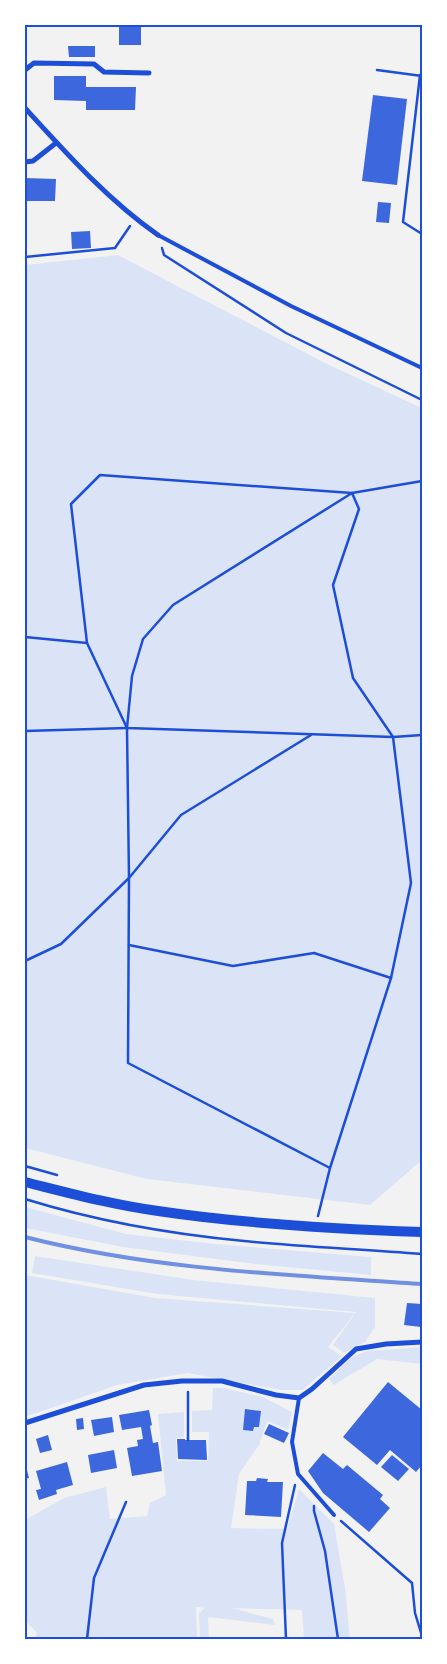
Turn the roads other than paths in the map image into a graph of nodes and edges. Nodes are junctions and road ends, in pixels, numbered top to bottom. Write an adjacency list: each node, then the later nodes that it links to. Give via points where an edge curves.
1 (25, 70): 2 (street, via 34,63 94,64 104,72)
2 (149, 73)
3 (25, 108): 4 (street)
4 (56, 142): 5 (street, via 33,161); 6 (street, via 135,219)
5 (25, 162)
6 (158, 235): 7 (lane, via 291,306)
7 (422, 368)
8 (25, 1182): 9 (main road, via 158,1211 256,1223)
9 (422, 1232)
10 (422, 1342): 11 (street, via 356,1349)
11 (299, 1398): 12 (street, via 222,1381 144,1385); 13 (lane, via 292,1442 298,1474)
12 (25, 1423)
13 (334, 1515)

